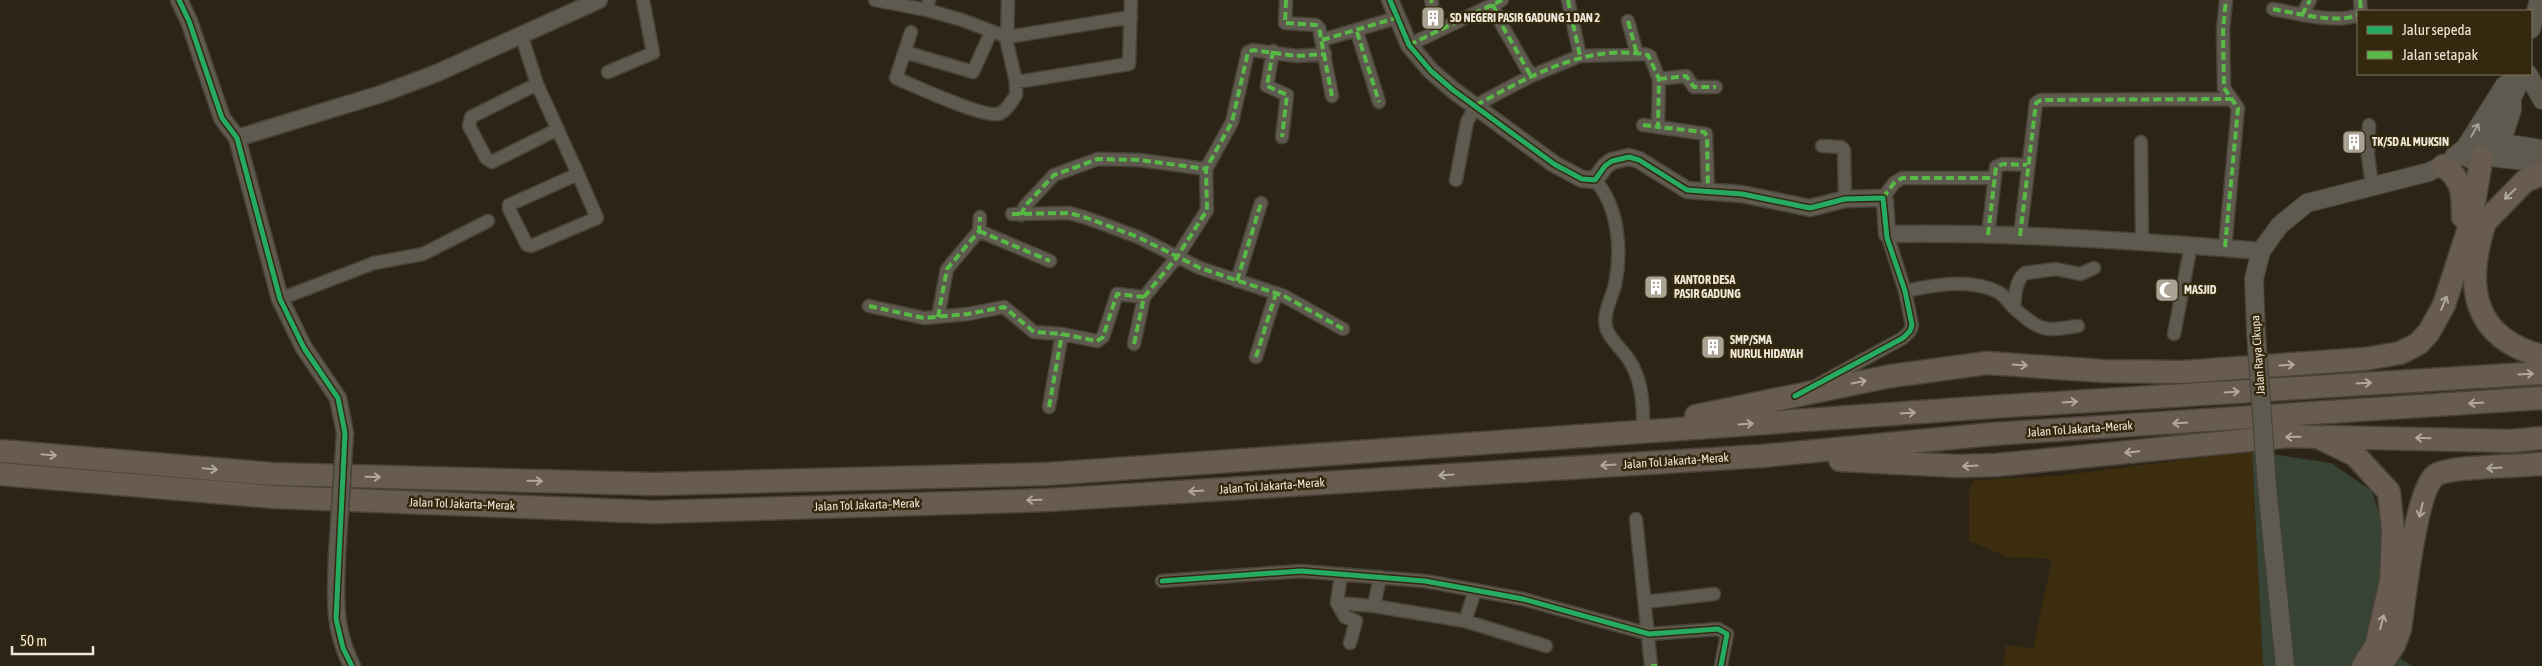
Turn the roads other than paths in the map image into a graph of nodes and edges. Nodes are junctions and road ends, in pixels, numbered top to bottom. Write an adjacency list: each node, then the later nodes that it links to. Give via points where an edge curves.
1 (179, 0): 52 (street, via 190,21 222,118)
2 (599, 0): 24 (street)
3 (643, 0): 33 (street, via 653,53)
4 (875, 0): 14 (street)
5 (1008, 0): 25 (street)
6 (1131, 0): 18 (street)
7 (1286, 0): 26 (street, via 1286,23 1316,25)
8 (1390, 0): 19 (street)
9 (1568, 0): 32 (street)
10 (2226, 0): 43 (street, via 2223,80)
11 (2310, 0): 16 (street)
12 (2540, 0): 21 (main road)
13 (1491, 3): 27 (street); 37 (street)
14 (928, 5): 25 (street)
15 (2272, 9): 16 (street)
16 (2302, 15): 17 (street)
17 (2357, 15)
18 (1131, 17): 25 (street); 39 (street, via 1130,64)
19 (1396, 18): 23 (street); 27 (street)
20 (1628, 22): 31 (street)
21 (2532, 26)
22 (911, 32): 28 (street)
23 (1356, 32): 26 (street); 45 (street)
24 (521, 34): 40 (street); 52 (street, via 429,76 380,94)
25 (999, 34): 28 (street, via 973,72); 39 (street)
26 (1322, 40): 30 (street)
27 (1409, 45): 46 (street, via 1431,71)
28 (905, 52): 39 (street, via 895,77 972,109 1000,113 1016,95)
29 (1273, 52): 30 (street, via 1296,56); 51 (street, via 1267,86 1287,94); 60 (street, via 1248,52 1232,122)
30 (1325, 54): 42 (street)
31 (1637, 54): 32 (street); 38 (street, via 1650,56)
32 (1580, 56): 37 (street)
33 (608, 72)
34 (2520, 75): 59 (main road, one-way to 34, via 2465,148 2504,86)
35 (2522, 75): 56 (main road, via 2512,98 2512,110)
36 (2529, 75): 44 (main road)
37 (1531, 76): 46 (street)
38 (1659, 79): 41 (street, via 1686,76 1694,87); 49 (street)
39 (1016, 82)
40 (537, 84): 50 (street); 50 (street, via 471,117 469,126 486,158 492,162)
41 (1716, 87)
42 (1332, 96)
43 (2231, 99): 58 (street, via 2040,100 2034,107); 80 (street, via 2236,102 2238,115)
44 (2542, 100)
45 (1379, 102)
46 (1476, 105): 64 (street, via 1467,122); 65 (street, via 1554,164 1587,181)
47 (1643, 125): 49 (street)
48 (2369, 125): 66 (street)
49 (1658, 127): 67 (street, via 1706,134)
50 (558, 129): 61 (street)
51 (1282, 137)
52 (237, 138): 90 (street)
53 (2141, 142): 78 (street)
54 (1822, 146): 69 (street, via 1844,150)
55 (2542, 149): 56 (main road)
56 (2492, 150): 57 (main road); 59 (main road, Jalan Raya Cikupa); 73 (highway); 81 (highway)
57 (2542, 163)
58 (2027, 165): 63 (street, via 1999,165); 77 (street)
59 (2443, 166): 66 (main road, Jalan Raya Cikupa); 81 (highway, via 2454,173 2463,199)
60 (1206, 169): 83 (street, via 1207,210); 83 (street, via 1140,160 1098,159 1054,175 1017,214 1078,216 1138,237)
61 (578, 174): 61 (street, via 597,218 527,245 508,209 509,205)
62 (2542, 174): 73 (highway, one-way to 73, via 2525,181)
63 (1993, 178): 68 (street, via 1902,178); 75 (street)
64 (1456, 180)
65 (1595, 180): 67 (street, via 1612,161 1629,157 1687,190); 105 (street, via 1608,199 1619,254 1606,318 1607,331 1630,362 1641,388)
66 (2372, 186): 82 (main road, Jalan Raya Cikupa, via 2307,203 2280,225)
67 (1708, 191): 69 (street, via 1742,194 1810,208)
68 (1883, 198): 69 (street); 76 (street)
69 (1845, 199)
70 (1261, 203): 86 (street)
71 (980, 216): 74 (street)
72 (488, 221): 90 (street, via 423,254 374,263)
73 (2484, 222): 99 (highway, via 2474,266 2474,288 2482,313 2494,330 2510,343)
74 (979, 231): 84 (street); 93 (street, via 947,269)
75 (1988, 235): 76 (street); 77 (street)
76 (1887, 236): 87 (street)
77 (2020, 236): 78 (street)
78 (2142, 242): 79 (street)
79 (2191, 245): 80 (street); 97 (street)
80 (2225, 247): 82 (street)
81 (2461, 250): 102 (highway, one-way to 81, via 1891,376 1987,363 2183,372 2365,359 2400,353 2418,344 2444,305)
82 (2261, 251): 129 (main road, Jalan Raya Cikupa, bridge, via 2254,280 2256,332)
83 (1177, 257): 86 (street); 89 (street)
84 (1050, 261)
85 (2094, 268): 92 (street, via 2080,274 2056,269 2025,273 2015,292)
86 (1237, 281): 88 (street)
87 (1905, 291): 92 (street, via 1951,284 1983,287 2000,293); 102 (street, via 1912,326 1903,338)
88 (1276, 293): 95 (street); 100 (street)
89 (1144, 297): 96 (street, via 1117,294 1100,340); 98 (street)
90 (280, 299): 125 (street, bridge, via 304,348 338,398 343,412 336,619 343,648)
91 (869, 306): 93 (street, via 924,318)
92 (2014, 308): 94 (street, via 2043,330)
93 (938, 317): 96 (street, via 1004,307 1030,330)
94 (2078, 326)
95 (1343, 329)
96 (1062, 334): 104 (street)
97 (2174, 334)
98 (1134, 344)
99 (2542, 356)
100 (1256, 357)
101 (2542, 373): 105 (highway, Jalan Tol Jakarta–Merak, one-way to 101)
102 (1794, 396): 105 (highway)
103 (2542, 398): 109 (highway, Jalan Tol Jakarta–Merak, one-way to 109, via 1993,434)
104 (1049, 406)
105 (1644, 425): 108 (highway, Jalan Tol Jakarta–Merak, one-way to 105, via 272,474 654,484 1047,474)
106 (2318, 437): 107 (highway, one-way to 106, via 2511,441); 109 (highway, one-way to 109, via 2289,436 2066,460 1958,466); 130 (highway, one-way to 106, via 2376,646 2391,581 2393,531 2389,492 2355,455)
107 (2542, 438)
108 (0, 451)
109 (1762, 456): 111 (highway, Jalan Tol Jakarta–Merak, one-way to 111, via 1047,500 654,512 275,498)
110 (2542, 464): 131 (highway, one-way to 131, via 2454,471 2433,477 2417,524 2400,629)
111 (0, 474)
112 (1636, 519): 118 (street)
113 (1341, 574): 114 (street); 115 (street, via 1301,571); 119 (street)
114 (1380, 577): 116 (street, via 1425,581); 120 (street)
115 (1162, 581)
116 (1475, 591): 121 (street); 122 (street, via 1523,599)
117 (1714, 594): 118 (street)
118 (1645, 602): 122 (street)
119 (1337, 603): 120 (street); 123 (street, via 1345,617 1356,621)
120 (1374, 606): 121 (street)
121 (1465, 621): 124 (street)
122 (1649, 634): 126 (street); 128 (street, via 1721,630 1727,634 1727,641)
123 (1350, 643)
124 (1546, 646)
125 (352, 666)
126 (1651, 666): 127 (street)
127 (1657, 666)
128 (1721, 666)
129 (2285, 666)
130 (2363, 666)
131 (2380, 666)

